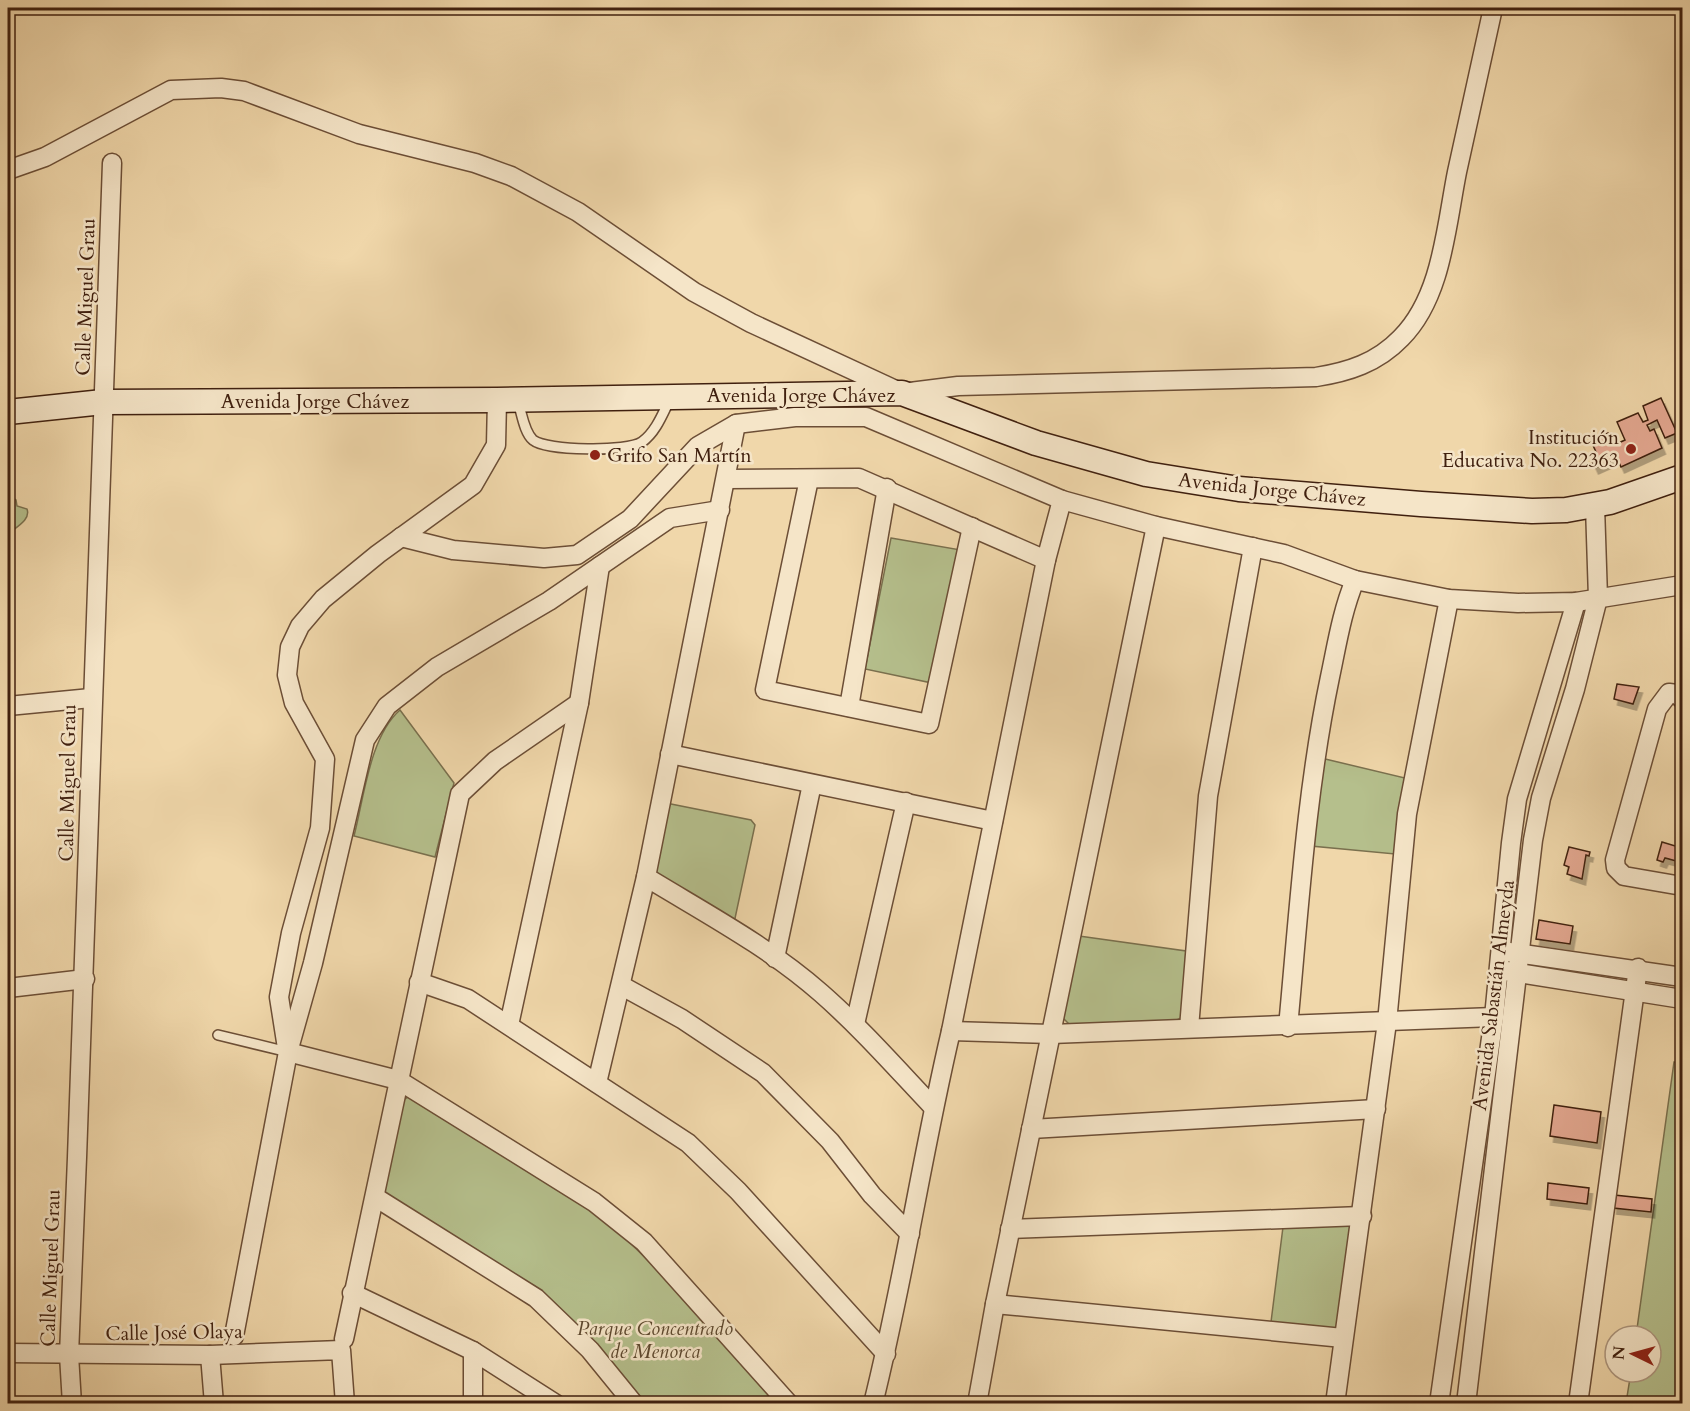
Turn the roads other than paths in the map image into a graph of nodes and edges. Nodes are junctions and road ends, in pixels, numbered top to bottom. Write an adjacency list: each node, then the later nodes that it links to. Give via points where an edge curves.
1 (1493, 8): 4 (street, via 1427,299 1401,338 1371,362 1316,377 970,386)
2 (112, 163): 7 (street, Calle Miguel Grau)
3 (8, 170): 4 (street, via 45,157 171,90 244,91 359,134 465,160 510,176 578,212 694,292)
4 (902, 393): 5 (main road, Avenida Jorge Chávez); 15 (main road, Avenida Jorge Chávez, via 1036,443 1146,474 1239,489 1532,511)
5 (672, 396): 6 (main road, Avenida Jorge Chávez); 6 (lane, via 653,430 642,442 625,448 550,447 536,442 528,436)
6 (507, 400): 7 (main road, Avenida Jorge Chávez); 19 (street, via 496,445 473,485)
7 (103, 402): 8 (main road, Avenida Jorge Chávez); 28 (street, Calle Miguel Grau)
8 (8, 412)
9 (736, 424): 11 (street); 14 (street, via 795,417 866,417); 19 (street, via 698,446 630,519 577,555 544,558 453,550)
10 (1683, 477): 15 (main road, Avenida Jorge Chávez)
11 (727, 478): 12 (street); 16 (street)
12 (809, 478): 13 (street, via 859,478); 32 (street, via 765,690)
13 (887, 488): 18 (street); 32 (street)
14 (1062, 500): 17 (street); 21 (street)
15 (1595, 506): 25 (street, Avenida Sabastián Almeyda)
16 (720, 510): 22 (street, via 670,518); 35 (street)
17 (1156, 526): 20 (street); 61 (street)
18 (972, 527): 21 (street); 32 (street, via 929,724)
19 (401, 537): 63 (street, via 323,599 300,626 290,647 287,675 294,703 324,759 320,828 291,933 279,998)
20 (1253, 547): 23 (street, via 1294,557); 59 (street, via 1208,796)
21 (1046, 560): 38 (street)
22 (600, 566): 30 (street); 63 (street, via 437,667 387,706 365,740)
23 (1355, 580): 26 (street); 58 (street, via 1346,602 1320,724)
24 (1683, 585): 25 (street)
25 (1598, 598): 27 (street); 42 (street, Avenida Sabastián Almeyda, via 1541,798)
26 (1449, 599): 27 (street); 55 (street, via 1407,814)
27 (1576, 602): 41 (street, Avenida Sabastián Almeyda, via 1518,799)
28 (91, 698): 31 (street); 48 (street, Calle Miguel Grau)
29 (1683, 699): 40 (street, via 1669,693 1657,709 1615,860 1616,868 1624,876)
30 (579, 703): 33 (street); 34 (street)
31 (8, 706)
32 (849, 707)
33 (544, 725): 34 (street); 49 (street, via 495,761 460,794)
34 (570, 747): 57 (street)
35 (670, 754): 36 (street); 39 (street)
36 (812, 784): 37 (street); 43 (street)
37 (906, 802): 38 (street); 56 (street)
38 (993, 822): 60 (street)
39 (646, 877): 43 (street); 50 (street)
40 (1683, 886)
41 (1500, 950): 42 (street); 45 (street, Avenida Sabastián Almeyda)
42 (1521, 954): 44 (street); 46 (street, Avenida Sabastián Almeyda)
43 (775, 957): 56 (street)
44 (1638, 968): 47 (street); 52 (street)
45 (1498, 970): 46 (street); 54 (street, Avenida Sabastián Almeyda)
46 (1518, 973): 52 (street); 94 (street, Avenida Sabastián Almeyda)
47 (1683, 976)
48 (85, 979): 51 (street); 81 (street, Calle Miguel Grau)
49 (419, 982): 57 (street, via 468,999); 64 (street)
50 (622, 986): 65 (street); 72 (street, via 682,1019 763,1073 830,1141 872,1195)
51 (8, 988)
52 (1634, 993): 53 (street); 95 (street)
53 (1683, 999)
54 (1494, 1017): 55 (street); 93 (street, Avenida Sabastián Almeyda)
55 (1387, 1022): 58 (street); 67 (street)
56 (855, 1024): 66 (street)
57 (509, 1025): 65 (street)
58 (1288, 1027): 59 (street)
59 (1189, 1028): 61 (street)
60 (951, 1031): 61 (street); 66 (street)
61 (1051, 1034): 68 (street)
62 (218, 1035): 63 (lane)
63 (288, 1052): 64 (street); 75 (street)
64 (398, 1080): 69 (street); 90 (street, via 594,1202 644,1242)
65 (597, 1083): 80 (street, via 688,1143 738,1191)
66 (933, 1107): 72 (street)
67 (1376, 1109): 68 (street); 70 (street)
68 (1031, 1129): 71 (street)
69 (375, 1197): 73 (street); 84 (street, via 536,1298 590,1350)
70 (1362, 1216): 71 (street); 76 (street)
71 (1010, 1229): 74 (street)
72 (910, 1234): 80 (street)
73 (352, 1293): 77 (street); 78 (street)
74 (995, 1304): 76 (street); 85 (street)
75 (234, 1336)
76 (1343, 1338): 92 (street)
77 (342, 1344): 82 (street, Calle José Olaya); 88 (street)
78 (473, 1352): 83 (street); 89 (street)
79 (8, 1353): 81 (street, Calle José Olaya)
80 (886, 1354): 91 (street)
81 (69, 1355): 82 (street, Calle José Olaya); 86 (street, Calle Miguel Grau)
82 (210, 1355): 87 (street)
83 (473, 1401)
84 (629, 1401)
85 (980, 1403)
86 (72, 1404)
87 (214, 1404)
88 (345, 1404)
89 (556, 1404)
90 (789, 1404)
91 (873, 1404)
92 (1335, 1404)
93 (1439, 1404)
94 (1466, 1404)
95 (1578, 1404)

